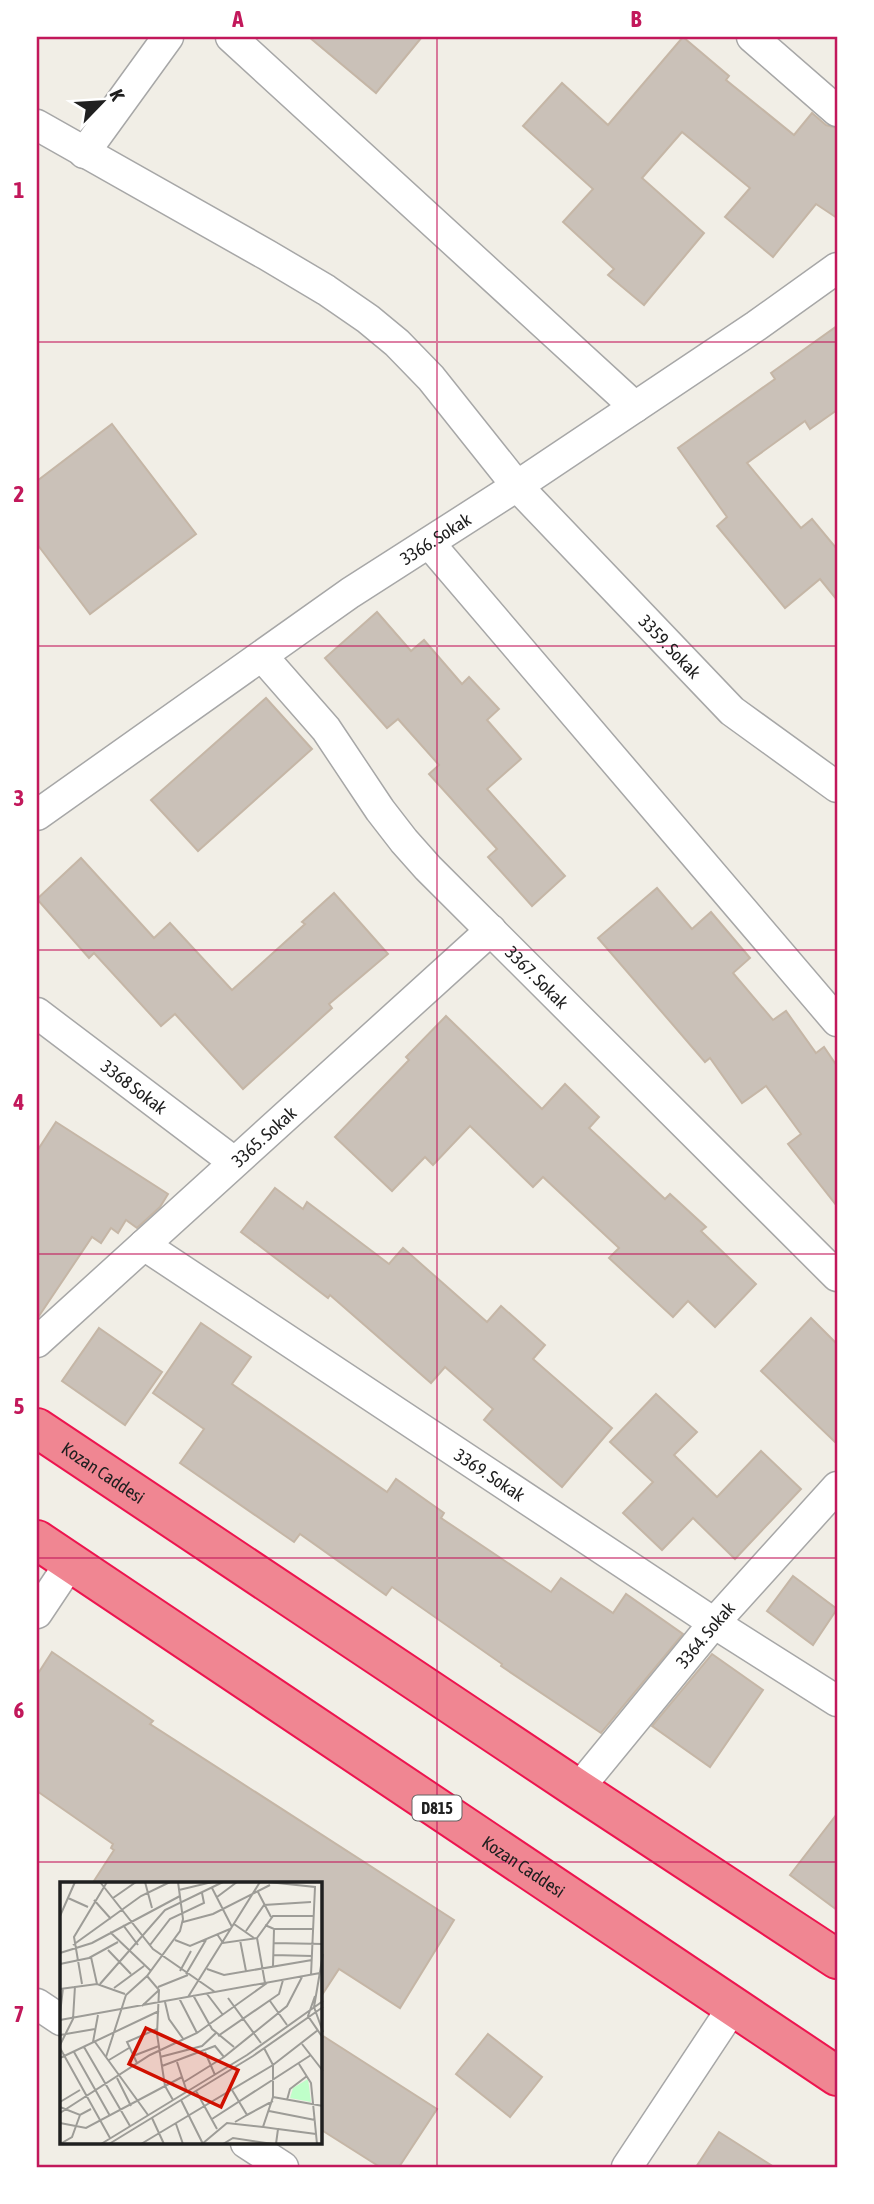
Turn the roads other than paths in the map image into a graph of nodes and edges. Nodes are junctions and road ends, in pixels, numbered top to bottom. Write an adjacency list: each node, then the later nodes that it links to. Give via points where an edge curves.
1 (168, 37): 6 (street)
2 (231, 37): 8 (street)
3 (752, 37): 4 (street)
4 (837, 111)
5 (37, 125): 6 (street, 3359. Sokak)
6 (85, 153): 9 (street, 3359. Sokak, via 279,262 368,319 431,378)
7 (837, 268): 8 (street, 3366. Sokak)
8 (635, 407): 9 (street, 3366. Sokak)
9 (517, 486): 10 (street, 3366. Sokak); 12 (street, 3359. Sokak, via 732,711)
10 (429, 543): 11 (street, 3366. Sokak); 16 (street)
11 (262, 656): 13 (street, 3366. Sokak); 14 (street, 3367. Sokak, via 326,729 404,841)
12 (837, 787)
13 (37, 815)
14 (491, 930): 17 (street, 3365. Sokak); 19 (street, 3367. Sokak)
15 (37, 1013): 17 (street, 3368 Sokak)
16 (837, 1021)
17 (234, 1161): 18 (street, 3365. Sokak)
18 (144, 1245): 20 (street, 3365. Sokak); 26 (street, 3369. Sokak)
19 (837, 1276)
20 (37, 1342)
21 (37, 1428): 28 (highway, Kozan Caddesi)
22 (837, 1487): 26 (street, 3364. Sokak)
23 (37, 1540): 24 (highway, Kozan Caddesi / D815)
24 (71, 1562): 25 (street); 31 (highway, Kozan Caddesi / D815)
25 (37, 1613)
26 (714, 1623): 27 (street, 3369. Sokak); 28 (street, 3364. Sokak)
27 (837, 1701)
28 (578, 1790): 29 (highway, Kozan Caddesi)
29 (837, 1959)
30 (37, 2004): 32 (street)
31 (733, 2007): 33 (highway, Kozan Caddesi / D815); 36 (street)
32 (60, 2019)
33 (837, 2076)
34 (248, 2144): 35 (street)
35 (283, 2167)
36 (627, 2167)

